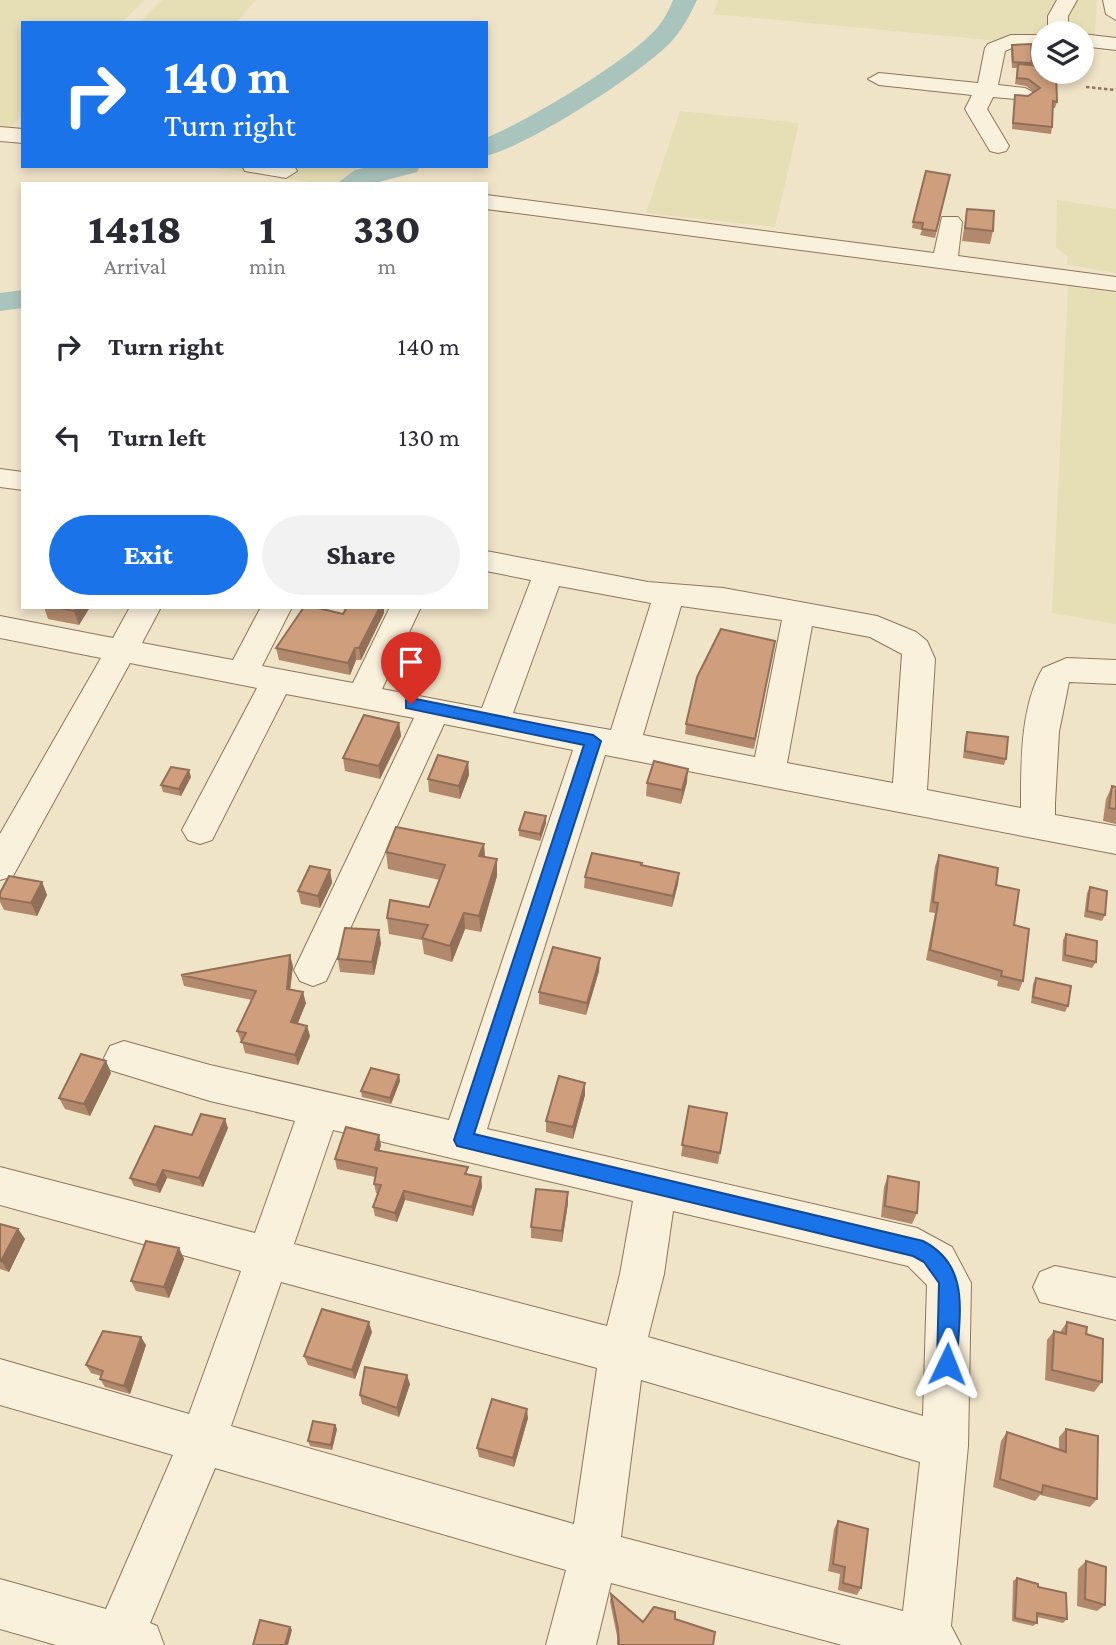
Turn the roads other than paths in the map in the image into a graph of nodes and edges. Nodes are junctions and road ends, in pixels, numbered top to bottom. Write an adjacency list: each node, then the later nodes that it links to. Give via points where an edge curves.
1 (1068, 0): 4 (street)
2 (1113, 0): 3 (street)
3 (1116, 14)
4 (1058, 21)
5 (1094, 41): 7 (street)
6 (1031, 42): 9 (street, via 998,45)
7 (1116, 44)
8 (879, 79): 9 (street)
9 (983, 90): 10 (street); 13 (street, via 976,109)
10 (1025, 94)
11 (0, 134): 12 (street)
12 (21, 136)
13 (998, 146)
14 (266, 168): 15 (street)
15 (286, 171)
16 (488, 202): 18 (street)
17 (950, 222): 18 (street)
18 (945, 261): 19 (street)
19 (1116, 284)
20 (0, 478): 21 (street)
21 (21, 481)
22 (488, 561): 23 (street)
23 (550, 573): 24 (street); 36 (street)
24 (669, 594): 28 (street); 37 (street)
25 (145, 609): 30 (street)
26 (276, 609): 32 (street)
27 (405, 609): 34 (street)
28 (799, 613): 38 (street); 39 (street, via 877,627 916,649)
29 (10, 628): 30 (street)
30 (120, 650): 32 (street); 43 (street)
31 (1116, 672): 40 (street, via 1067,669 1054,676 1041,720)
32 (242, 674): 33 (street)
33 (278, 678): 34 (street); 41 (street)
34 (363, 695): 35 (street)
35 (434, 710): 36 (street); 44 (street)
36 (493, 720): 37 (street)
37 (609, 742): 38 (street); 47 (street)
38 (769, 771): 39 (street)
39 (909, 799): 40 (street)
40 (1038, 823): 42 (street)
41 (200, 830)
42 (1116, 840)
43 (0, 866)
44 (313, 970)
45 (124, 1058): 46 (street)
46 (320, 1108): 47 (street); 50 (street)
47 (463, 1140): 49 (street)
48 (0, 1186): 50 (street)
49 (656, 1188): 53 (street, via 642,1274); 56 (street, via 916,1248 931,1256 949,1283)
50 (267, 1258): 53 (street); 55 (street)
51 (1055, 1287): 52 (street)
52 (1116, 1299)
53 (622, 1352): 56 (street); 57 (street)
54 (0, 1382): 55 (street)
55 (202, 1443): 57 (street); 59 (street)
56 (945, 1446): 60 (street)
57 (594, 1553): 60 (street); 61 (street)
58 (0, 1604): 59 (street)
59 (126, 1642)
60 (919, 1643)
61 (571, 1645)

